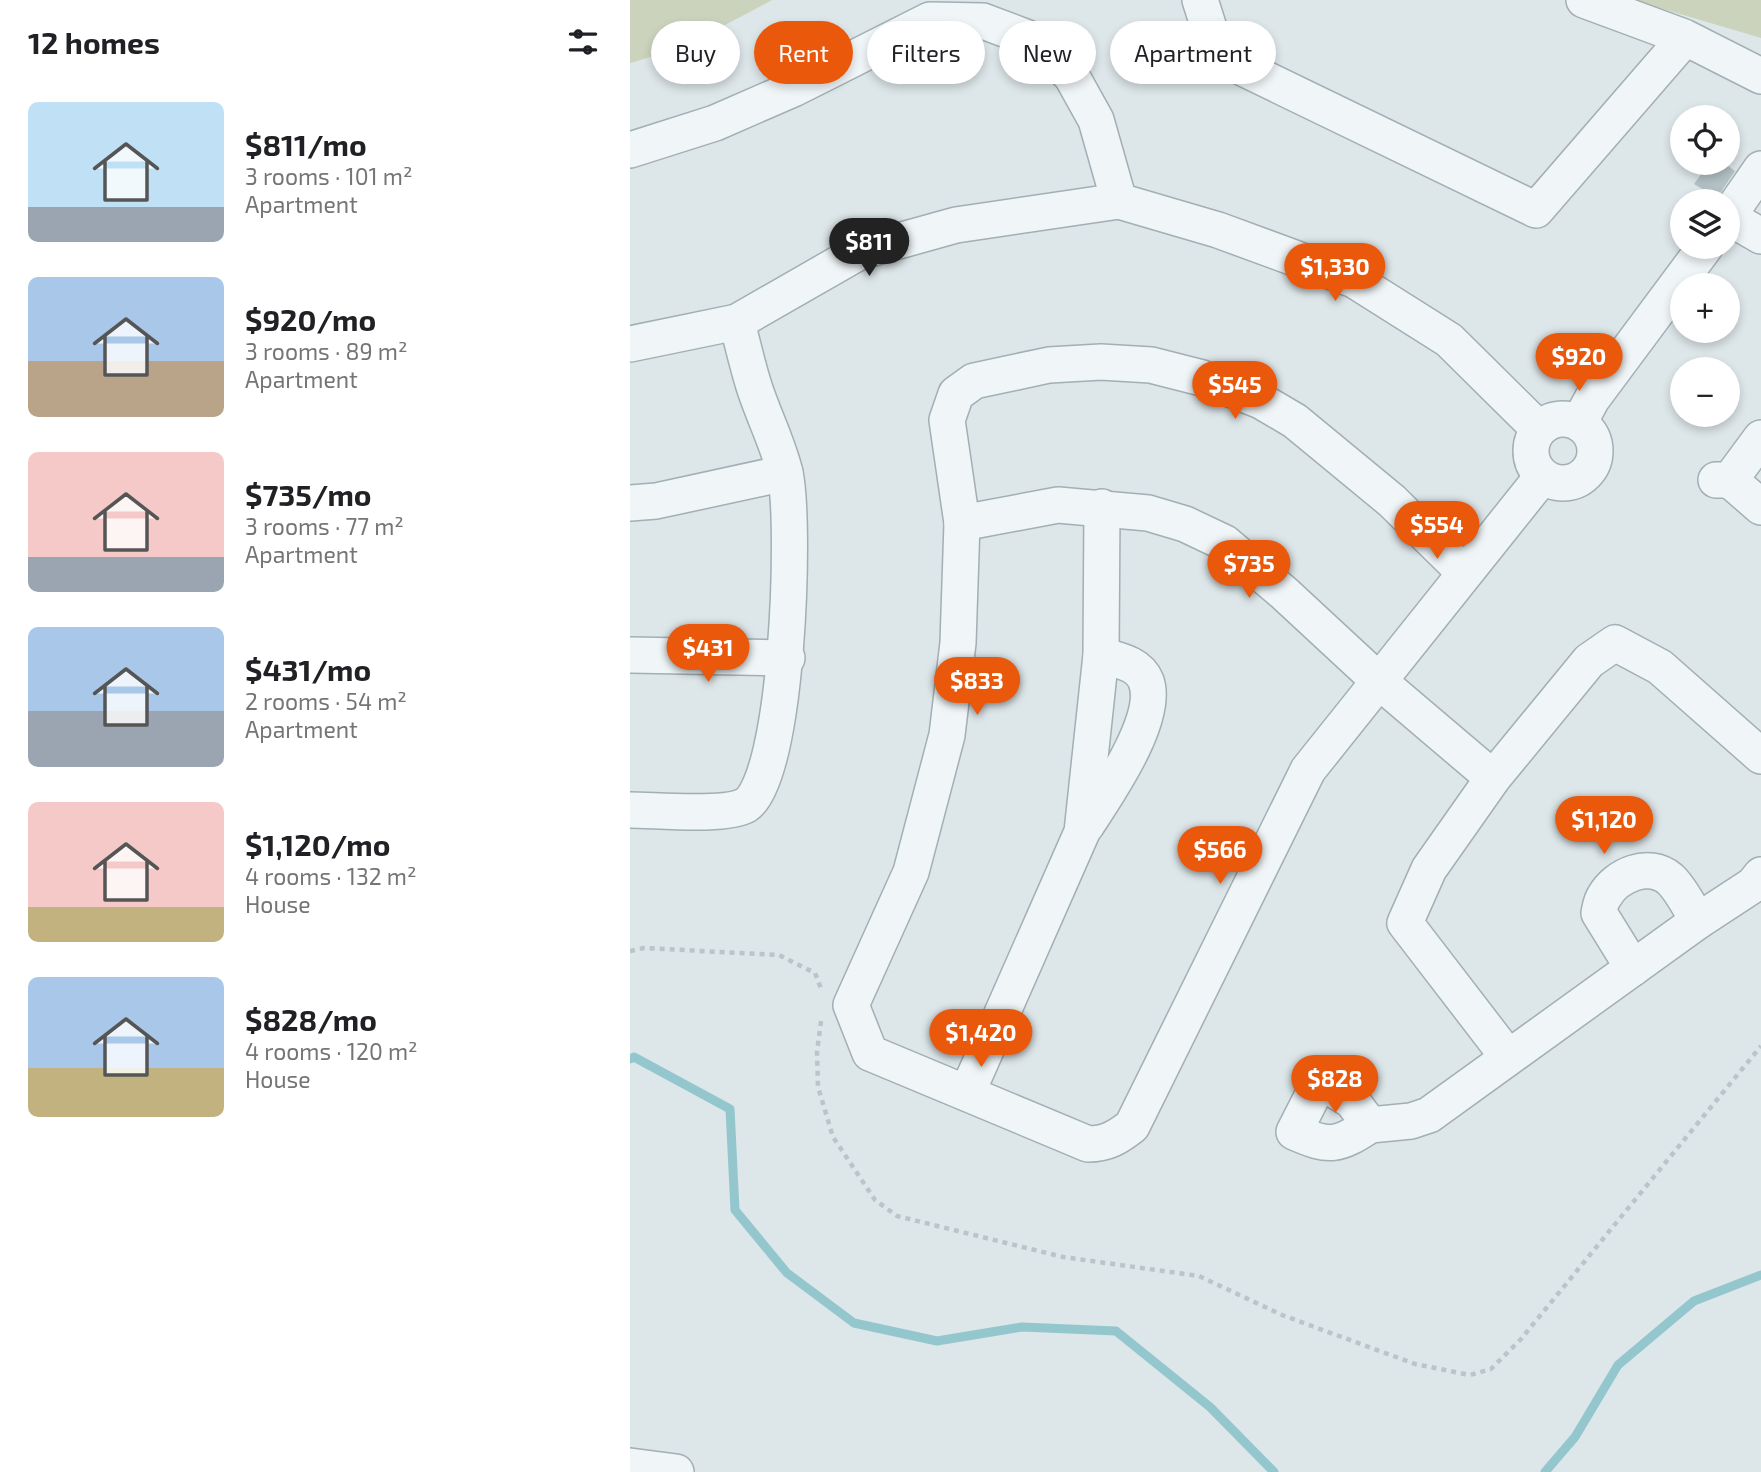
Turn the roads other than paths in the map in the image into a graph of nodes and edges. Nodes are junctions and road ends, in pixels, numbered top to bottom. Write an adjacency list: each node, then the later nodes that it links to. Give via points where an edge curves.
1 (1200, 0): 3 (street, via 1219,56 1536,210)
2 (1584, 0): 3 (street)
3 (1685, 38): 4 (street)
4 (1761, 76)
5 (630, 150): 8 (street, via 726,118 793,89 930,20 983,21 1028,37 1071,75 1096,120)
6 (1761, 169): 7 (street)
7 (1740, 200)
8 (1119, 201): 12 (street, via 956,225 859,252); 15 (street, via 1218,230 1354,279 1449,340)
9 (1740, 225): 10 (street)
10 (1761, 236)
11 (1696, 259): 14 (street)
12 (737, 322): 13 (street); 17 (street, via 752,382)
13 (630, 344)
14 (1579, 423): 15 (street, via 1565,418); 18 (street, via 1595,445 1589,471 1567,484)
15 (1539, 429): 18 (street, via 1530,454)
16 (1761, 438): 21 (street, via 1723,480)
17 (785, 473): 19 (street); 26 (street, via 790,525)
18 (1542, 477): 23 (street)
19 (630, 503)
20 (1102, 507): 22 (street, via 1058,505); 24 (street); 27 (street, via 1148,513 1224,543)
21 (1761, 507)
22 (962, 523): 23 (street, via 947,420 956,394 974,381 1049,365 1151,365 1202,378 1261,401 1295,421 1392,501); 36 (street, via 958,643 947,735 911,872 851,1005 870,1053)
23 (1464, 572): 27 (street)
24 (1101, 654): 31 (street); 31 (street, via 1133,665 1146,680 1148,701 1128,761)
25 (630, 655): 26 (street)
26 (787, 658): 30 (street, via 764,780 747,804 725,811)
27 (1380, 682): 29 (street); 36 (street, via 1308,770 1132,1126 1115,1139 1088,1144)
28 (1761, 756): 29 (street, via 1660,667 1615,643 1589,661)
29 (1493, 778): 35 (street, via 1429,869 1405,923)
30 (630, 810)
31 (1082, 832): 36 (street)
32 (1761, 875): 33 (street)
33 (1698, 921): 34 (street); 34 (street, via 1671,879 1656,871 1636,870 1621,879 1603,897 1599,913)
34 (1633, 968): 35 (street)
35 (1508, 1057): 37 (street, via 1429,1115)
36 (967, 1093)
37 (1370, 1125)

